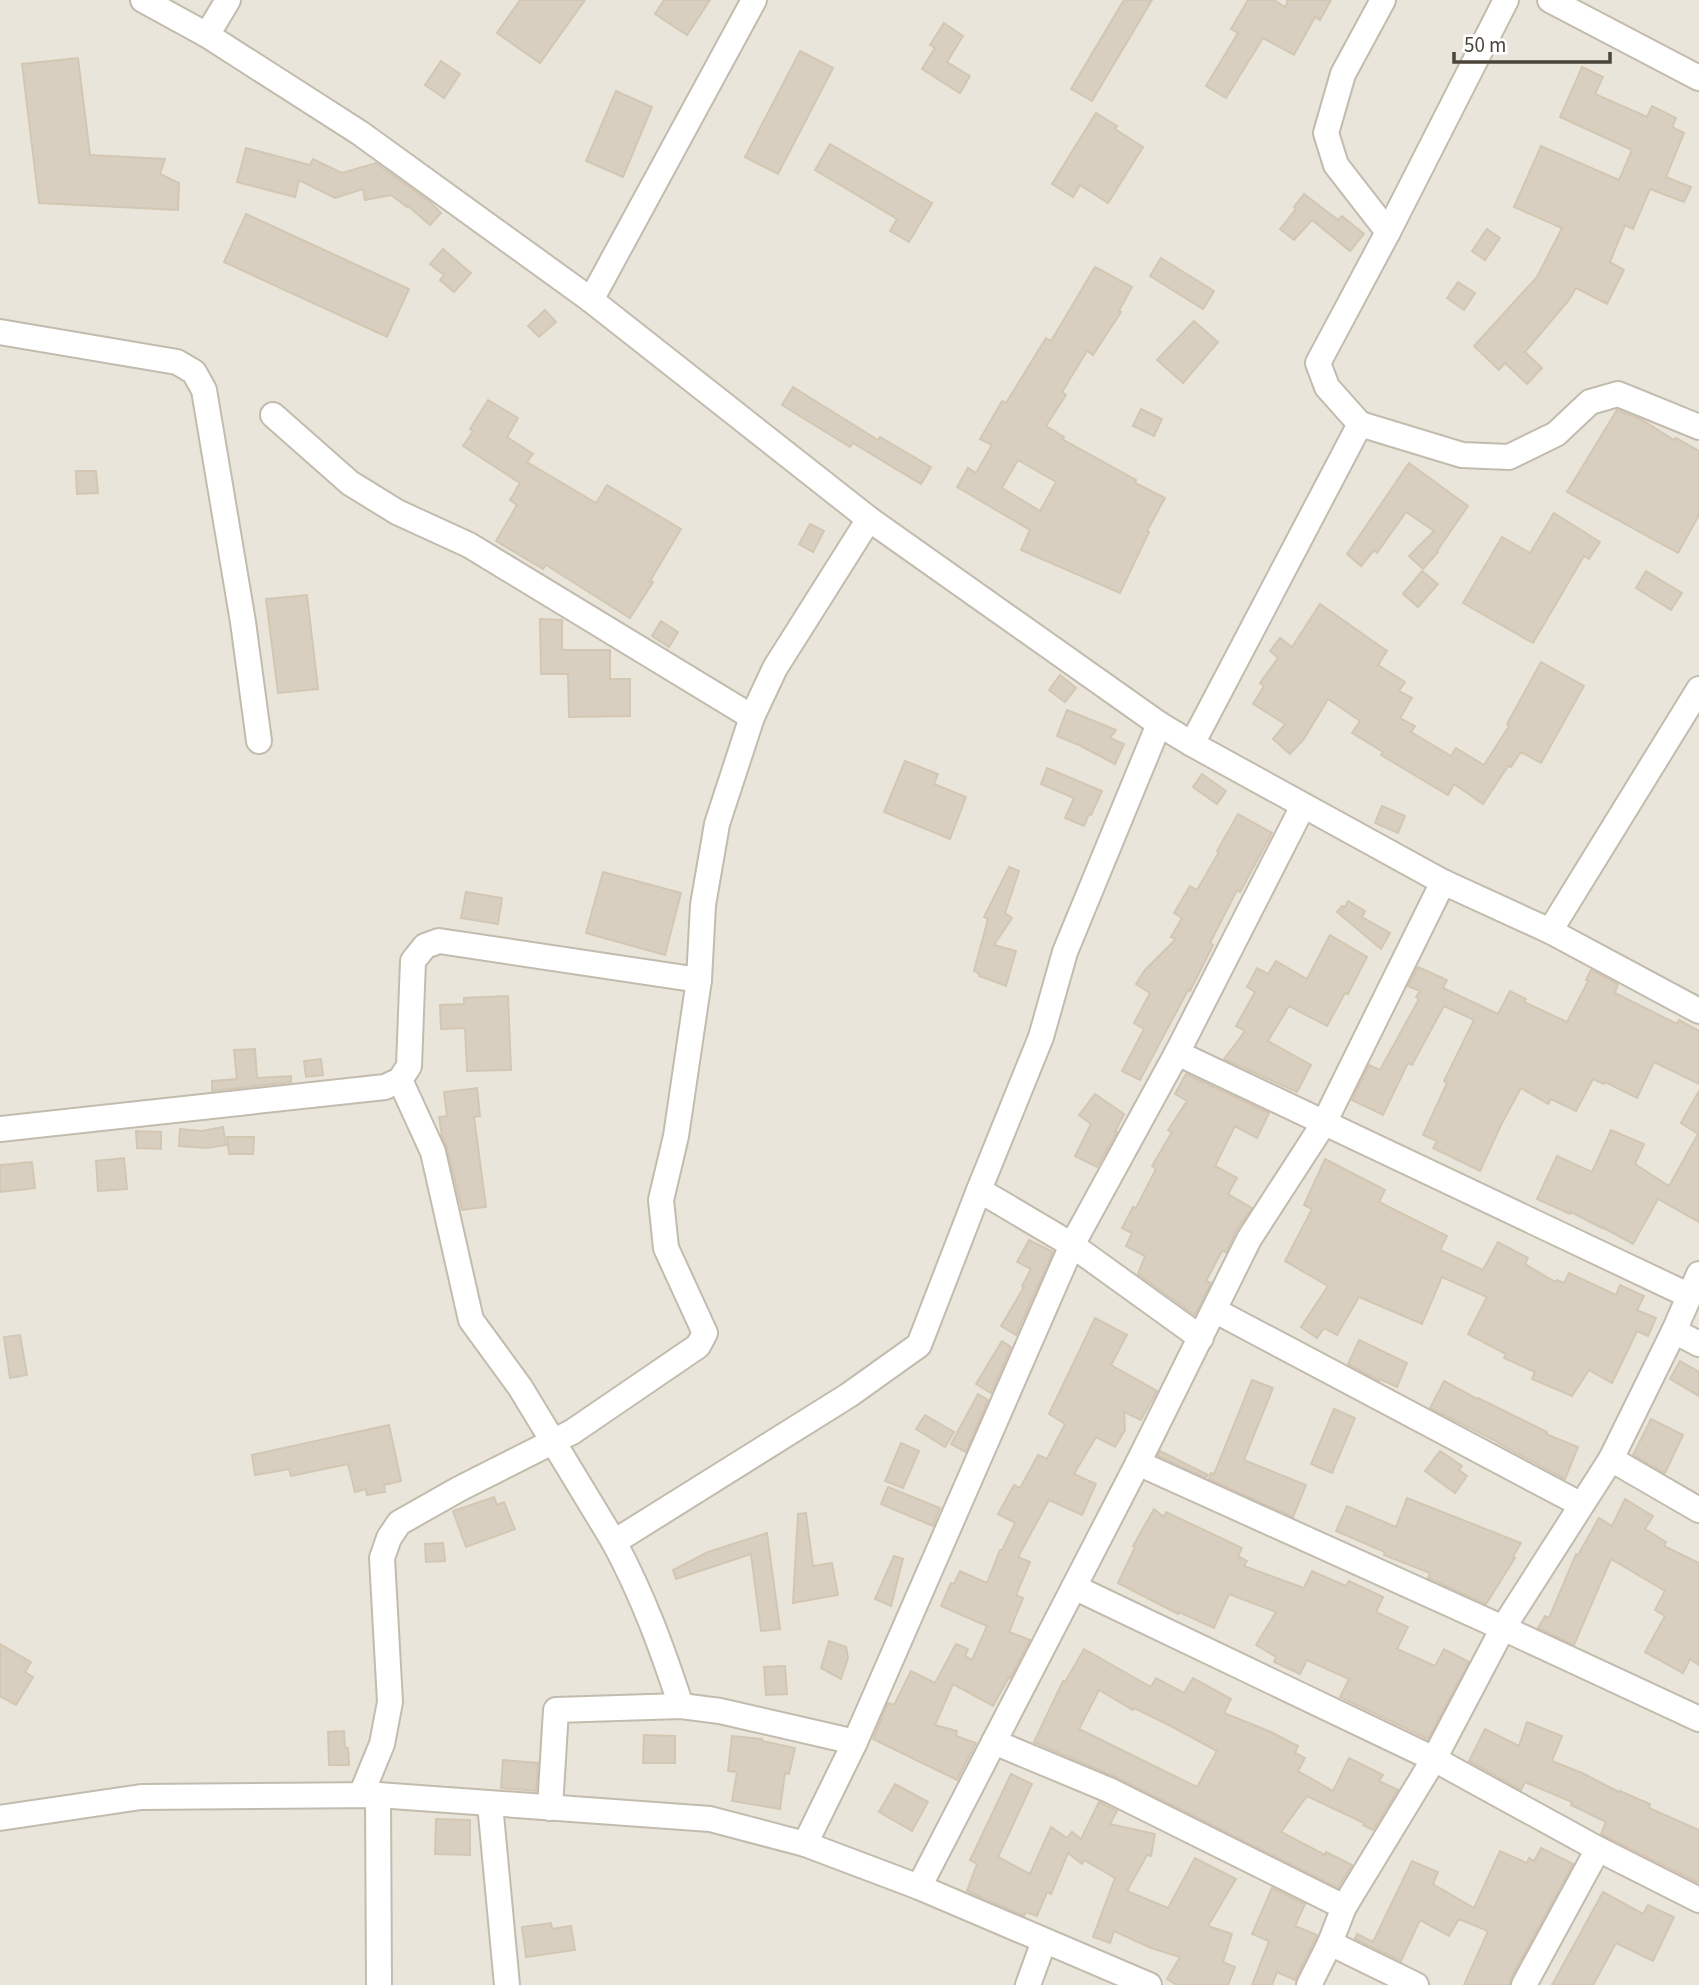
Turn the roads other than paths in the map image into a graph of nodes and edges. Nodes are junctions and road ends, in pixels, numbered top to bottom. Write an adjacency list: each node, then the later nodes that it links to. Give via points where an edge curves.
1 (143, 0): 7 (street)
2 (228, 0): 7 (street)
3 (754, 0): 10 (street)
4 (1383, 0): 9 (street, via 1343,74 1326,133 1336,165)
5 (1506, 0): 9 (street)
6 (1550, 0): 8 (street)
7 (206, 35): 10 (street, via 360,133)
8 (1699, 78)
9 (1388, 232): 13 (street, via 1318,363 1326,387)
10 (591, 300): 15 (street)
11 (0, 332): 19 (street, via 177,362 194,372 204,390)
12 (273, 415): 17 (street, via 350,483 397,512 469,545)
13 (1360, 424): 14 (street, via 1462,455 1509,457 1556,434 1590,402 1618,394); 20 (street)
14 (1699, 427)
15 (869, 519): 17 (street, via 775,668); 18 (street)
16 (1699, 689): 23 (street)
17 (752, 717): 24 (street, via 717,824 703,905)
18 (1159, 724): 20 (street); 30 (street, via 1065,952 1041,1037)
19 (259, 741)
20 (1192, 744): 21 (street)
21 (1303, 806): 22 (street); 26 (street)
22 (1443, 882): 23 (street); 28 (street)
23 (1550, 931): 25 (street)
24 (699, 980): 27 (street, via 439,941 425,946 413,961 409,1066); 37 (street, via 676,1136 661,1200 666,1248 705,1333 698,1346)
25 (1699, 1011)
26 (1177, 1053): 28 (street); 31 (street)
27 (400, 1080): 29 (street, via 385,1087); 37 (street, via 433,1152 471,1320)
28 (1324, 1123): 32 (street); 33 (street, via 1248,1239)
29 (0, 1129)
30 (979, 1190): 31 (street); 42 (street, via 919,1345 849,1395)
31 (1072, 1245): 35 (street); 47 (street)
32 (1694, 1285): 34 (street)
33 (1214, 1310): 35 (street); 40 (street)
34 (1674, 1331): 36 (street); 38 (street)
35 (1201, 1338): 39 (street)
36 (1699, 1344)
37 (554, 1442): 42 (street); 50 (street, via 435,1502 399,1523 388,1538 382,1558 390,1702)
38 (1611, 1459): 40 (street); 41 (street)
39 (1138, 1463): 43 (street); 44 (street)
40 (1580, 1504): 44 (street)
41 (1699, 1510)
42 (614, 1542): 45 (street, via 635,1580)
43 (1074, 1587): 48 (street); 49 (street)
44 (1503, 1628): 46 (street); 49 (street)
45 (681, 1706): 47 (street); 52 (street, via 556,1710)
46 (1699, 1719)
47 (855, 1742): 54 (street)
48 (994, 1742): 56 (street); 58 (street, via 1140,1805)
49 (1434, 1759): 55 (street); 58 (street)
50 (369, 1795): 51 (street); 53 (street, via 141,1797); 61 (street)
51 (490, 1804): 52 (street); 62 (street)
52 (550, 1808): 54 (street, via 710,1819)
53 (0, 1818)
54 (805, 1844): 56 (street)
55 (1598, 1849): 57 (street); 67 (street)
56 (919, 1887): 59 (street)
57 (1699, 1900)
58 (1344, 1907): 60 (street)
59 (1044, 1941): 63 (street); 64 (street)
60 (1331, 1943): 65 (street); 66 (street)
61 (379, 1985)
62 (507, 1985)
63 (1028, 1985)
64 (1149, 1985)
65 (1310, 1985)
66 (1416, 1985)
67 (1524, 1985)

